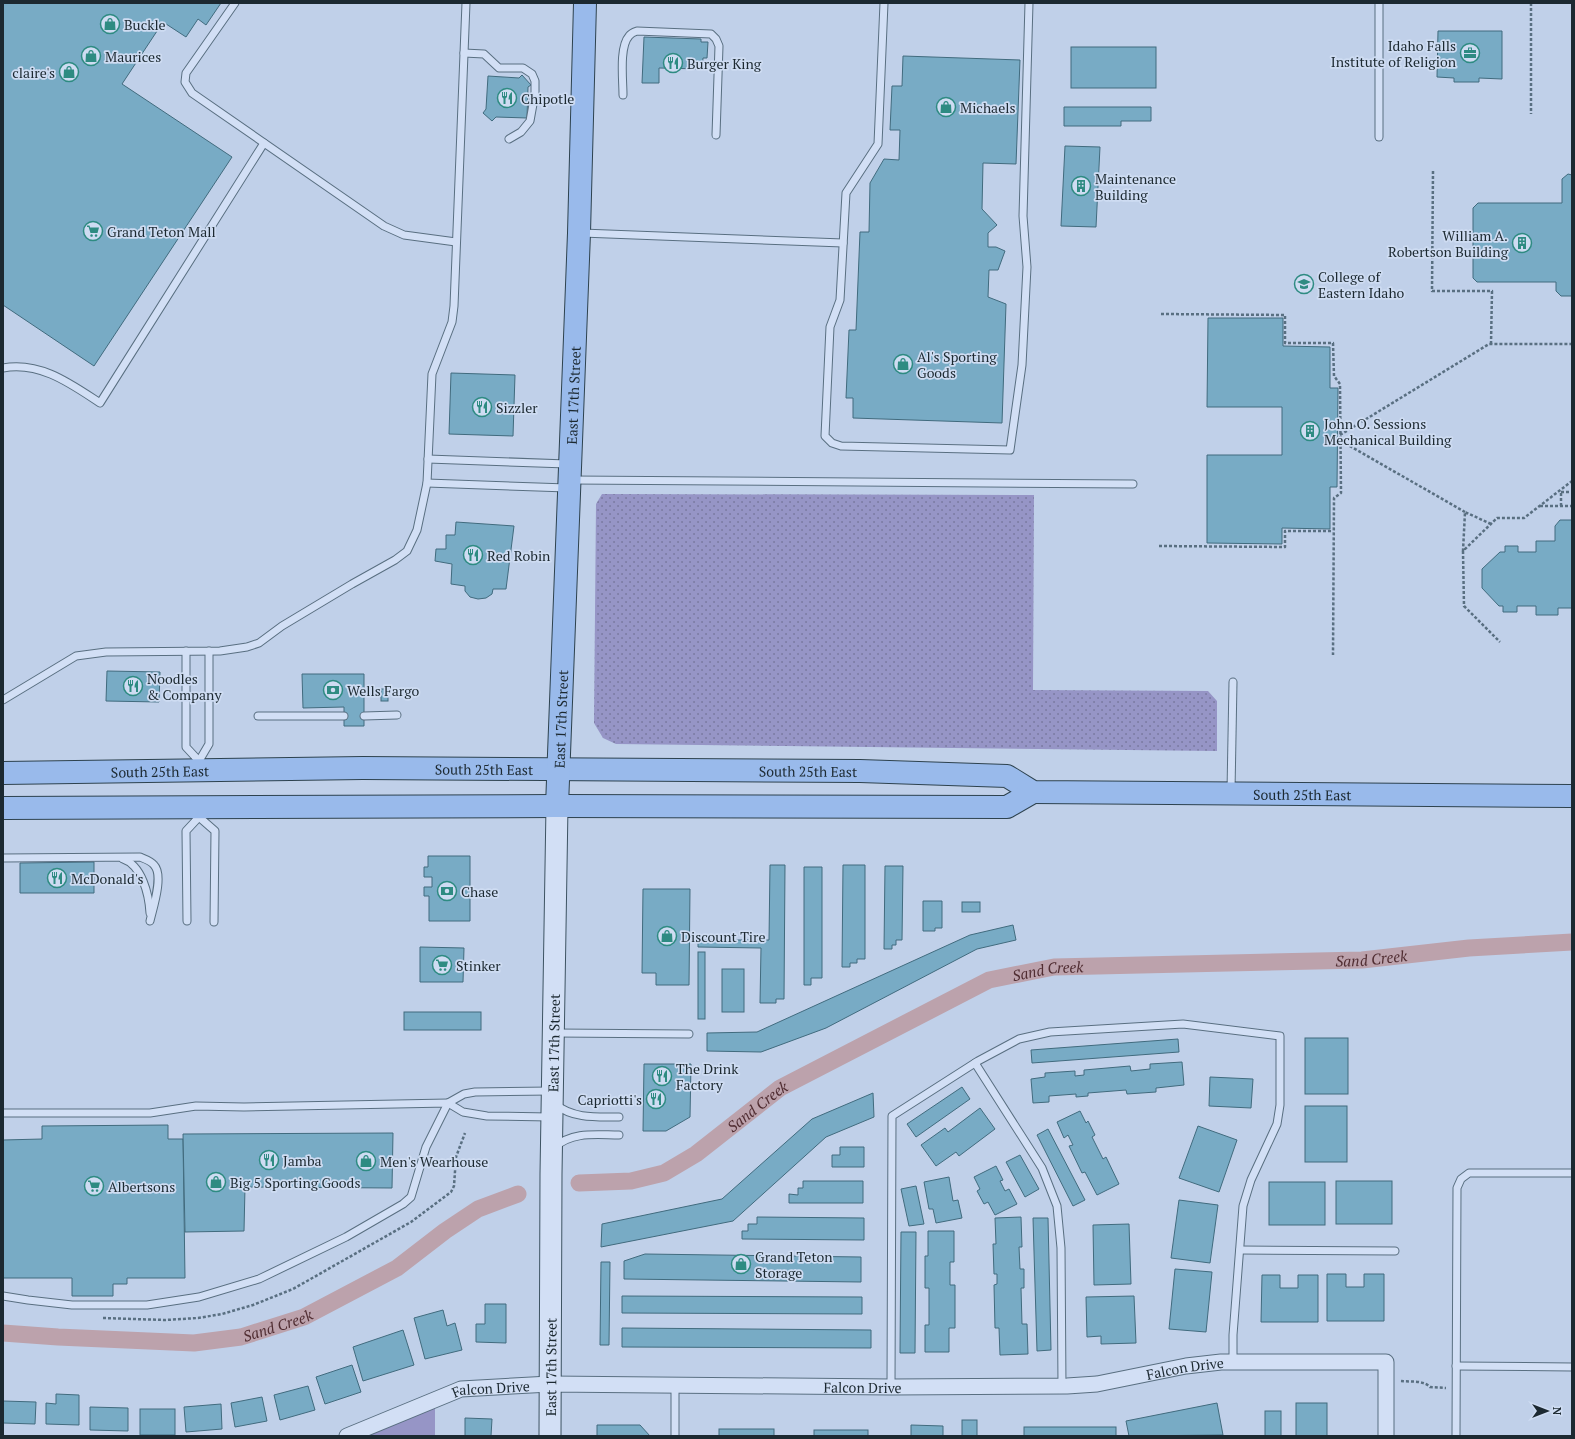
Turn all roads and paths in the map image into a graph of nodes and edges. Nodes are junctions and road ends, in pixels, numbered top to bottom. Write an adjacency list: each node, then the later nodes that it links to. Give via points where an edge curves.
1 (235, 3): 14 (lane, via 186,73 185,82 192,92)
2 (466, 3): 8 (lane)
3 (585, 3): 16 (main road, East 17th Street)
4 (884, 3): 18 (lane, via 878,144 846,193)
5 (1029, 3): 18 (lane, via 1023,216 1026,274 1022,365 1010,450 841,446 832,443 825,436 830,327 840,300)
6 (1379, 3): 12 (lane)
7 (1531, 3): 10 (path)
8 (464, 52): 13 (lane, via 484,54 499,68 523,68 532,74 535,93 530,122 521,132); 17 (lane)
9 (623, 95): 11 (lane, via 623,48 630,34 637,31 711,34 719,46)
10 (1531, 114)
11 (716, 135)
12 (1379, 137)
13 (509, 139)
14 (264, 143): 17 (lane, via 384,226 404,235); 22 (lane, via 100,403 64,379 45,372)
15 (1433, 171): 20 (path, via 1432,291 1492,291)
16 (579, 233): 18 (lane); 26 (main road, East 17th Street)
17 (456, 242): 25 (lane, via 452,322 432,374)
18 (843, 243)
19 (1161, 314): 23 (path, via 1285,315 1285,342 1333,343 1334,376 1340,384)
20 (1491, 344): 21 (path); 23 (path)
21 (1572, 344)
22 (3, 368)
23 (1340, 435): 24 (path)
24 (1341, 441): 35 (path); 37 (path, via 1341,493 1334,498)
25 (428, 459): 26 (lane); 28 (lane)
26 (569, 477): 28 (lane); 29 (lane); 51 (main road, East 17th Street)
27 (1572, 481): 30 (path)
28 (427, 483): 42 (lane, via 417,530 407,551 282,626 259,643 247,647)
29 (1133, 484)
30 (1560, 491): 31 (path); 32 (path); 33 (path)
31 (1572, 492)
32 (1540, 506): 33 (path); 36 (path, via 1524,518 1497,518)
33 (1561, 506): 34 (path)
34 (1572, 506)
35 (1465, 512): 36 (path); 39 (path)
36 (1491, 524): 39 (path)
37 (1333, 532): 38 (path, via 1285,531 1285,547); 43 (path)
38 (1159, 546)
39 (1464, 551): 40 (path, via 1464,606)
40 (1500, 642)
41 (186, 651): 42 (lane); 45 (lane, via 106,652 76,656); 50 (lane, via 186,747)
42 (209, 651): 50 (lane, via 209,744)
43 (1332, 655)
44 (1233, 682): 54 (lane)
45 (3, 700)
46 (398, 715): 49 (lane)
47 (258, 716): 48 (lane)
48 (344, 716)
49 (364, 716)
50 (199, 766): 51 (main road, South 25th East); 52 (main road, South 25th East)
51 (558, 770): 53 (main road, South 25th East, via 860,771 1007,776); 56 (main road, East 17th Street)
52 (7, 775)
53 (1033, 792): 54 (main road, South 25th East); 56 (main road, via 1006,808)
54 (1231, 793): 55 (main road, South 25th East)
55 (1572, 796)
56 (557, 806): 58 (main road); 63 (main road, East 17th Street)
57 (3, 808): 58 (main road)
58 (198, 812): 61 (lane, via 186,831); 62 (lane, via 215,832)
59 (105, 857): 59 (lane, via 140,857 155,865 158,873 157,890 150,921 147,893 135,867 124,859); 60 (lane)
60 (3, 858)
61 (187, 921)
62 (214, 922)
63 (553, 1033): 64 (lane); 67 (main road, East 17th Street)
64 (689, 1034)
65 (975, 1063): 73 (lane, via 1019,1039 1050,1032 1183,1024 1280,1036 1279,1111 1243,1206); 82 (lane, via 1042,1168 1057,1206 1061,1248); 83 (lane, via 892,1116)
66 (448, 1103): 67 (lane, via 464,1094 475,1092); 67 (lane, via 463,1112 487,1116); 68 (lane, via 244,1108 196,1106 150,1113); 75 (lane, via 426,1148 411,1197 346,1237 259,1279 199,1297 147,1305 72,1305)
67 (552, 1103): 69 (lane, via 576,1115); 71 (main road, East 17th Street)
68 (3, 1113)
69 (619, 1117)
70 (619, 1135): 71 (lane, via 578,1136 561,1142)
71 (552, 1150): 80 (main road, East 17th Street)
72 (1572, 1173): 77 (lane, via 1469,1173 1461,1179 1457,1188)
73 (1240, 1250): 74 (lane); 76 (lane)
74 (1395, 1251)
75 (3, 1296)
76 (1233, 1361): 82 (street, Falcon Drive, via 1186,1366 1097,1384); 88 (street, Falcon Drive, via 1386,1362)
77 (1456, 1366): 78 (lane); 89 (lane)
78 (1572, 1366)
79 (1398, 1381): 84 (path, via 1421,1382 1430,1387)
80 (550, 1384): 81 (street, Falcon Drive); 85 (street, Falcon Drive, via 461,1389); 86 (main road, East 17th Street)
81 (675, 1385): 83 (street, Falcon Drive); 87 (lane)
82 (1062, 1386): 83 (street, Falcon Drive)
83 (891, 1387)
84 (1446, 1388)
85 (346, 1436)
86 (550, 1436)
87 (674, 1436)
88 (1386, 1436)
89 (1456, 1436)

